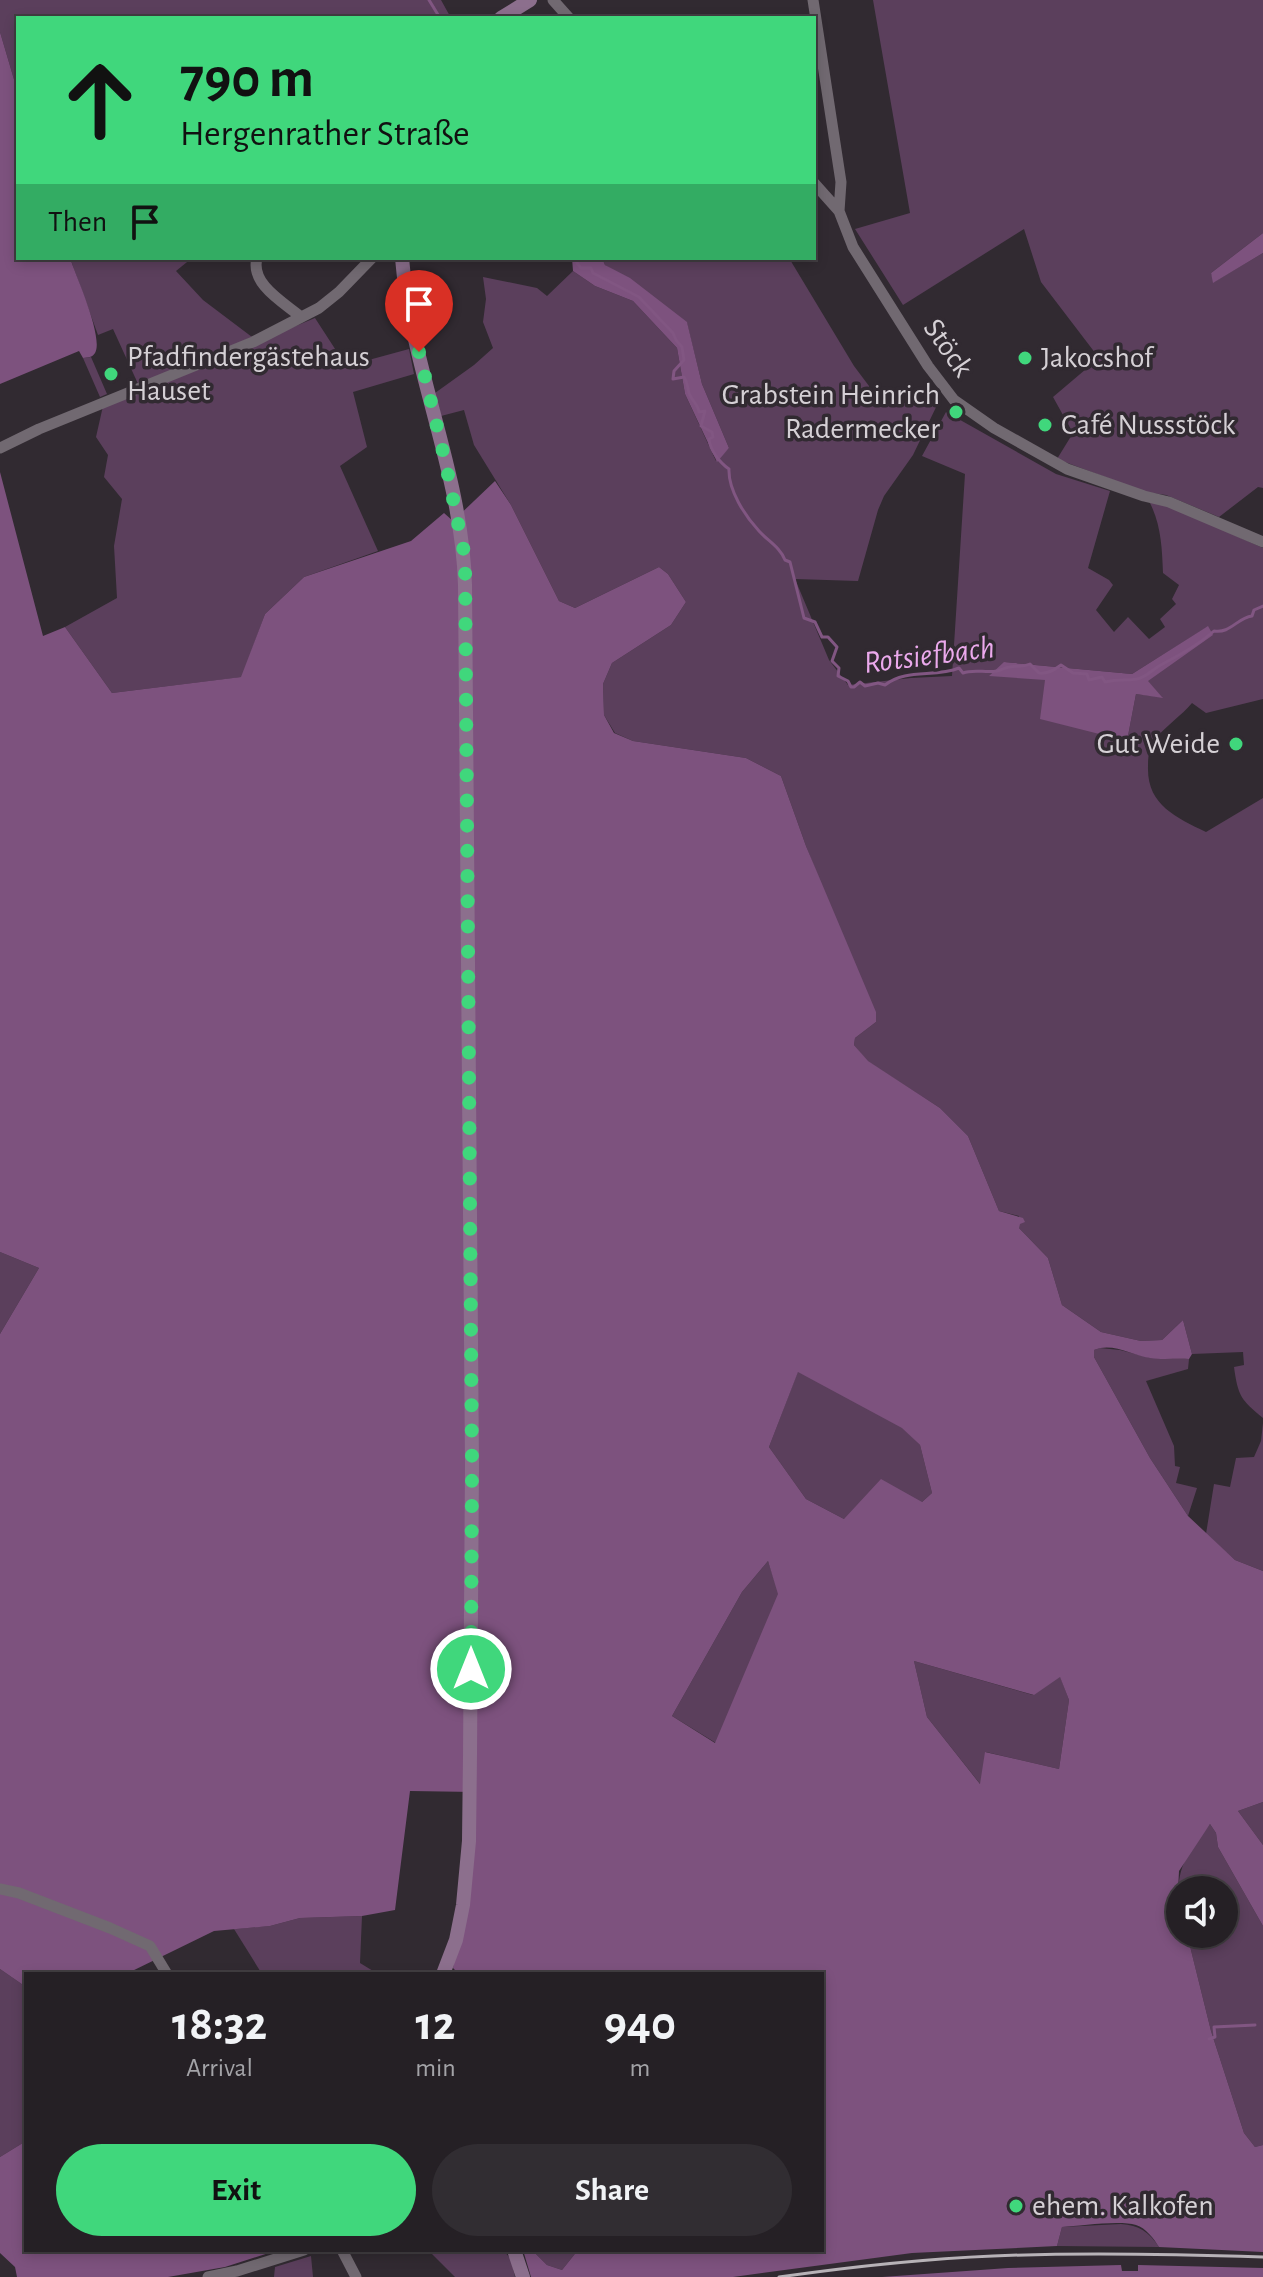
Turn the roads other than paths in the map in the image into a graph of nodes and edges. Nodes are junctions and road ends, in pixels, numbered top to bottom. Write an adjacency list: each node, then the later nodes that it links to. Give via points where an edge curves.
1 (530, 0): 3 (street)
2 (553, 0): 4 (street)
3 (504, 16)
4 (567, 16)
5 (816, 20): 7 (street, Stöck, via 841,182)
6 (816, 185): 7 (street)
7 (839, 211): 13 (street, Stöck, via 853,247 954,400 1067,469 1169,502)
8 (257, 260): 11 (street, via 255,273 261,283)
9 (370, 260): 11 (street, via 339,292)
10 (402, 260): 16 (street, via 465,557 472,1465 469,1841 463,1905)
11 (301, 317): 12 (street)
12 (0, 448)
13 (1263, 542)
14 (0, 1889): 15 (street, via 150,1946)
15 (166, 1972)
16 (444, 1972)
17 (298, 2252): 20 (street)
18 (343, 2252): 21 (street)
19 (515, 2252): 22 (street)
20 (208, 2277)
21 (356, 2277)
22 (523, 2277)

